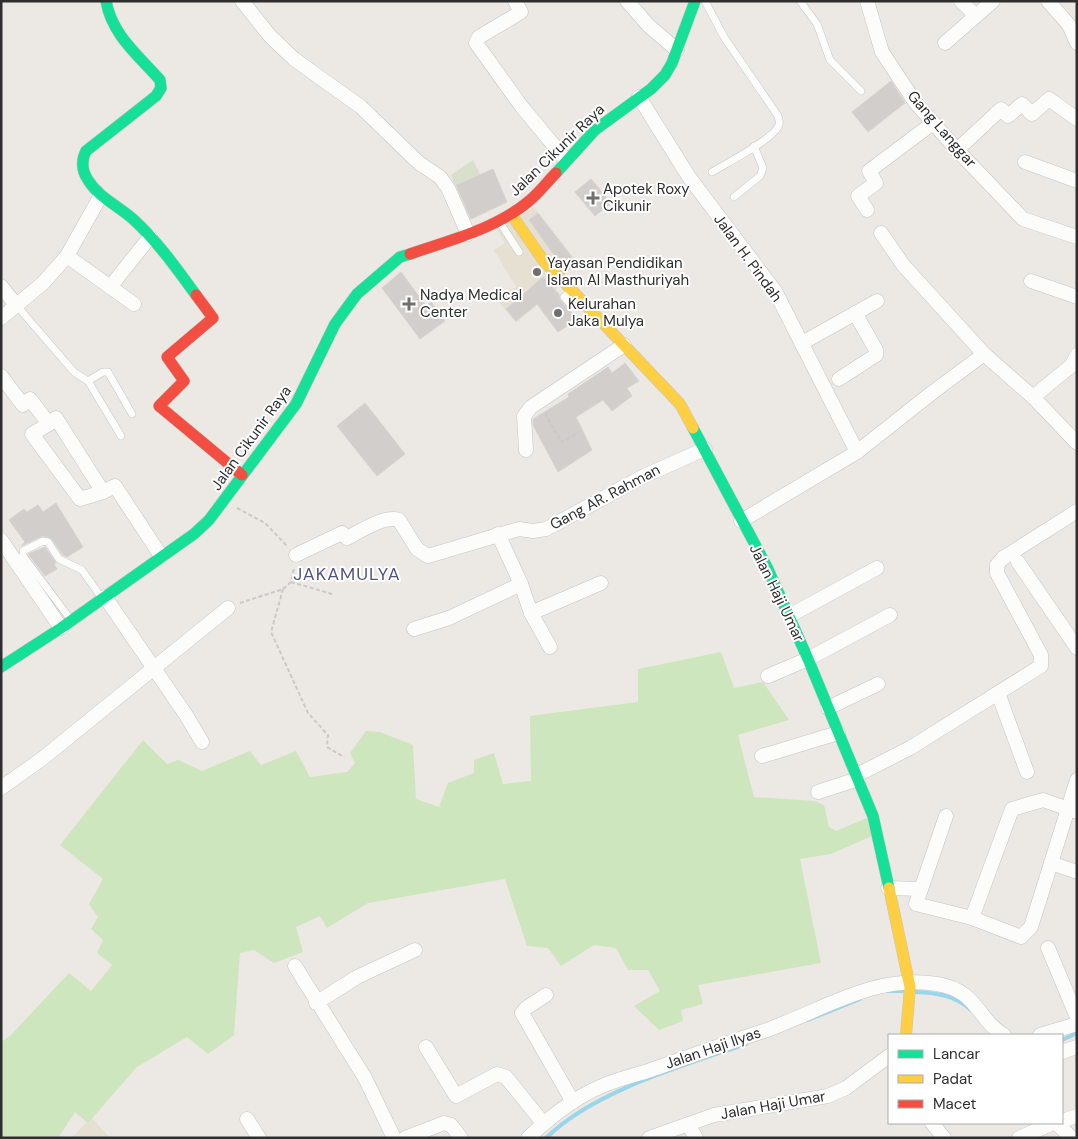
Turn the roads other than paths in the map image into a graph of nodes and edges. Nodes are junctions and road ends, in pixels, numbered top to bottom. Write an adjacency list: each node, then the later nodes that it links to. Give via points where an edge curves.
1 (106, 1): 26 (street, via 114,30 160,80 161,88 156,96 92,146 81,159 83,170)
2 (242, 1): 32 (street, via 270,36 294,59 361,107 419,163 440,177)
3 (515, 1): 22 (street, via 521,12 479,36 476,44)
4 (627, 1): 15 (street)
5 (695, 1): 15 (street, Jalan Cikunir Raya)
6 (705, 1): 20 (lane, via 724,37 778,116 780,124 777,129)
7 (800, 1): 16 (lane, via 817,24 830,60)
8 (867, 1): 19 (street, Gang Langgar, via 882,52)
9 (961, 1): 12 (street)
10 (1048, 1): 14 (street, via 1069,25)
11 (991, 2): 12 (street)
12 (976, 16): 13 (street)
13 (945, 43)
14 (1077, 43)
15 (677, 50): 17 (street, Jalan Cikunir Raya, via 665,75)
16 (861, 90)
17 (639, 97): 22 (street, Jalan Cikunir Raya, via 595,130); 48 (street, Jalan H. Pindah, via 689,177 775,291)
18 (1077, 119): 21 (street, via 1049,99 1032,114 1022,104 1008,116 1001,109)
19 (932, 123): 21 (street, Gang Langgar); 28 (street, via 869,171 876,183 858,196)
20 (754, 146): 24 (lane); 27 (lane, via 763,168 760,176)
21 (957, 150): 34 (street, Gang Langgar, via 1023,219)
22 (566, 160): 29 (street, Jalan Cikunir Raya, via 530,200)
23 (1024, 162): 25 (street)
24 (712, 172)
25 (1077, 181)
26 (100, 197): 33 (street, via 118,207); 36 (street)
27 (734, 197)
28 (867, 210)
29 (511, 214): 30 (street, Jalan Cikunir Raya); 40 (street, Jalan Haji Umar, via 543,260)
30 (498, 220): 32 (street, Jalan Cikunir Raya); 35 (lane)
31 (880, 233): 50 (street, via 904,266)
32 (468, 234): 63 (street, Jalan Cikunir Raya, via 400,257 357,294 335,324 296,404)
33 (150, 237): 39 (street); 63 (street, via 213,318 167,357 184,381 159,406)
34 (1077, 237)
35 (520, 252)
36 (68, 256): 39 (street); 45 (street)
37 (1031, 280): 41 (street)
38 (1, 286): 45 (street)
39 (110, 287): 43 (street)
40 (571, 291): 44 (lane, via 564,297); 49 (street, Jalan Haji Umar)
41 (1077, 297)
42 (877, 300): 46 (street)
43 (134, 304)
44 (571, 305)
45 (17, 306): 47 (street); 54 (lane, via 74,372)
46 (855, 313): 48 (street); 53 (street, via 876,355)
47 (1, 318)
48 (802, 343): 62 (street, Jalan H. Pindah)
49 (624, 345): 60 (street, Jalan Haji Umar, via 680,404); 61 (street, via 531,407 524,416)
50 (984, 354): 55 (street); 62 (street)
51 (1077, 355): 55 (street, via 1072,365)
52 (1, 376): 57 (street, via 22,405 30,399)
53 (839, 379)
54 (88, 381): 56 (lane, via 108,372); 58 (lane)
55 (1033, 397): 59 (street)
56 (132, 414)
57 (49, 424): 64 (street, via 56,418); 64 (street, via 32,434 80,500)
58 (121, 436)
59 (1075, 438)
60 (705, 449): 66 (street, Jalan Haji Umar); 67 (street, Gang AR. Rahman, via 672,462 546,529 519,529)
61 (526, 450)
62 (857, 452): 66 (street)
63 (242, 475): 70 (street, Jalan Cikunir Raya, via 202,527)
64 (103, 492): 70 (street, via 115,486)
65 (1077, 511): 89 (street, via 997,565 997,573 1043,660 1037,670)
66 (741, 521): 79 (street, Jalan Haji Umar)
67 (498, 534): 69 (street, Gang AR. Rahman, via 428,556 417,549 399,520 394,519 347,538 342,534); 74 (street)
68 (1, 540): 80 (street)
69 (296, 555)
70 (161, 556): 75 (street, Jalan Cikunir Raya)
71 (1018, 562): 83 (street)
72 (877, 568): 79 (street)
73 (601, 583): 77 (street)
74 (521, 584): 77 (street); 81 (street, via 449,618)
75 (103, 598): 80 (street, Jalan Cikunir Raya); 80 (lane, via 82,570 59,560 48,542 43,540 22,552); 86 (street)
76 (228, 608): 86 (street)
77 (531, 613): 82 (street)
78 (890, 614): 84 (street)
79 (789, 616): 84 (street, Jalan Haji Umar)
80 (66, 624): 85 (street, Jalan Cikunir Raya)
81 (414, 629)
82 (550, 647)
83 (1077, 648)
84 (808, 659): 87 (street); 90 (street, Jalan Haji Umar)
85 (1, 667)
86 (154, 668): 92 (street); 97 (street, via 51,752)
87 (768, 676)
88 (878, 684): 90 (street)
89 (998, 693): 94 (street); 95 (street)
90 (828, 708): 91 (street, Jalan Haji Umar)
91 (838, 733): 93 (street); 95 (street, Jalan Haji Umar)
92 (202, 742)
93 (762, 756)
94 (1027, 772)
95 (858, 777): 98 (street); 103 (street, Jalan Haji Umar, via 873,816)
96 (1077, 780): 99 (street)
97 (1, 788)
98 (818, 792)
99 (1072, 810): 101 (street); 105 (street, via 1043,800 1012,809)
100 (946, 816): 104 (street)
101 (1051, 863): 102 (street); 105 (street, via 1032,927 1021,937)
102 (1077, 872)
103 (888, 888): 104 (street); 109 (street, Jalan Haji Umar)
104 (921, 889): 105 (street, via 916,904)
105 (972, 918)
106 (1048, 948): 112 (street)
107 (415, 950): 111 (street, via 357,978)
108 (295, 966): 111 (street)
109 (910, 989): 114 (street, Jalan Haji Umar); 115 (street, Jalan Haji Ilyas, via 938,984 957,990 971,998); 121 (street, Jalan Haji Ilyas, via 878,985 776,1027 601,1086)
110 (546, 995): 121 (street, via 522,1013)
111 (316, 1003): 131 (street, via 364,1078)
112 (1077, 1017)
113 (1077, 1024): 116 (street)
114 (906, 1034)
115 (1003, 1034)
116 (1043, 1034)
117 (426, 1047): 125 (street, via 456,1096 497,1074 506,1076)
118 (1077, 1047): 119 (street)
119 (1063, 1052)
120 (886, 1065): 126 (street, Jalan Haji Umar, via 828,1096 714,1115)
121 (573, 1102): 125 (street, Jalan Haji Ilyas)
122 (1077, 1116): 124 (street)
123 (247, 1119): 130 (street)
124 (1063, 1121)
125 (543, 1123): 134 (street, Jalan Haji Ilyas)
126 (688, 1124): 135 (street, Jalan Haji Umar); 136 (street)
127 (933, 1124): 137 (street)
128 (1053, 1124): 138 (street)
129 (1056, 1124): 139 (street)
130 (259, 1138)
131 (394, 1138)
132 (405, 1138): 133 (street, via 444,1123 451,1125)
133 (461, 1138)
134 (528, 1138)
135 (649, 1138)
136 (696, 1138)
137 (944, 1138)
138 (1020, 1138)
139 (1072, 1138)

